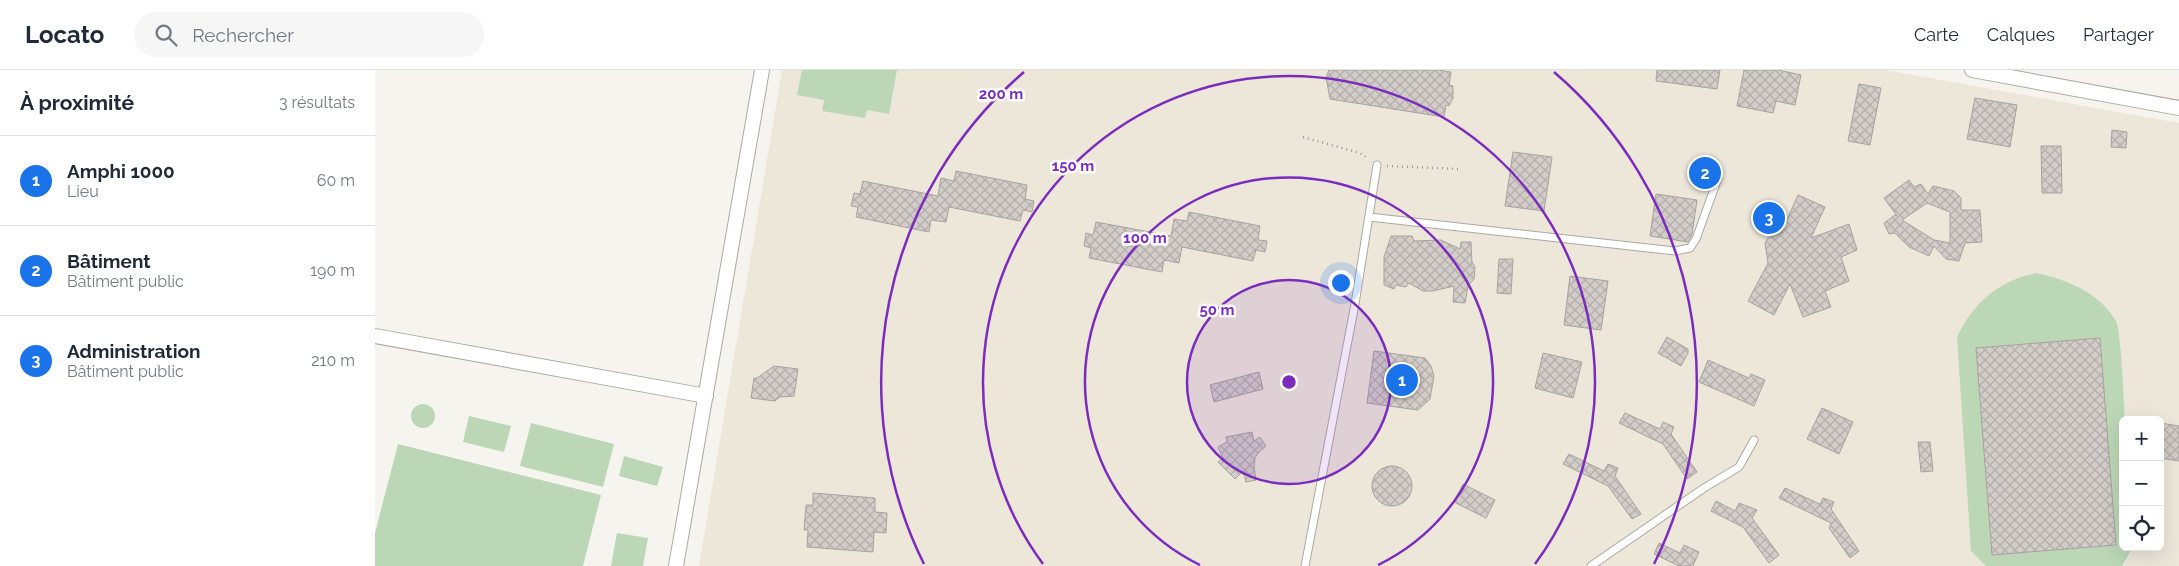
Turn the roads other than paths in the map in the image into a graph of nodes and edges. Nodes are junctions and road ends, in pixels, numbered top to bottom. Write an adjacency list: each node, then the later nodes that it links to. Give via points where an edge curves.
1 (762, 70): 8 (street)
2 (1972, 70): 3 (street)
3 (2179, 108)
4 (1377, 165): 6 (lane)
5 (1718, 178): 6 (lane, via 1696,239 1690,248 1675,251)
6 (1369, 217): 11 (lane)
7 (375, 336): 8 (street)
8 (705, 396): 10 (street)
9 (1754, 440): 12 (lane, via 1739,467)
10 (676, 566)
11 (1305, 566)
12 (1591, 566)

